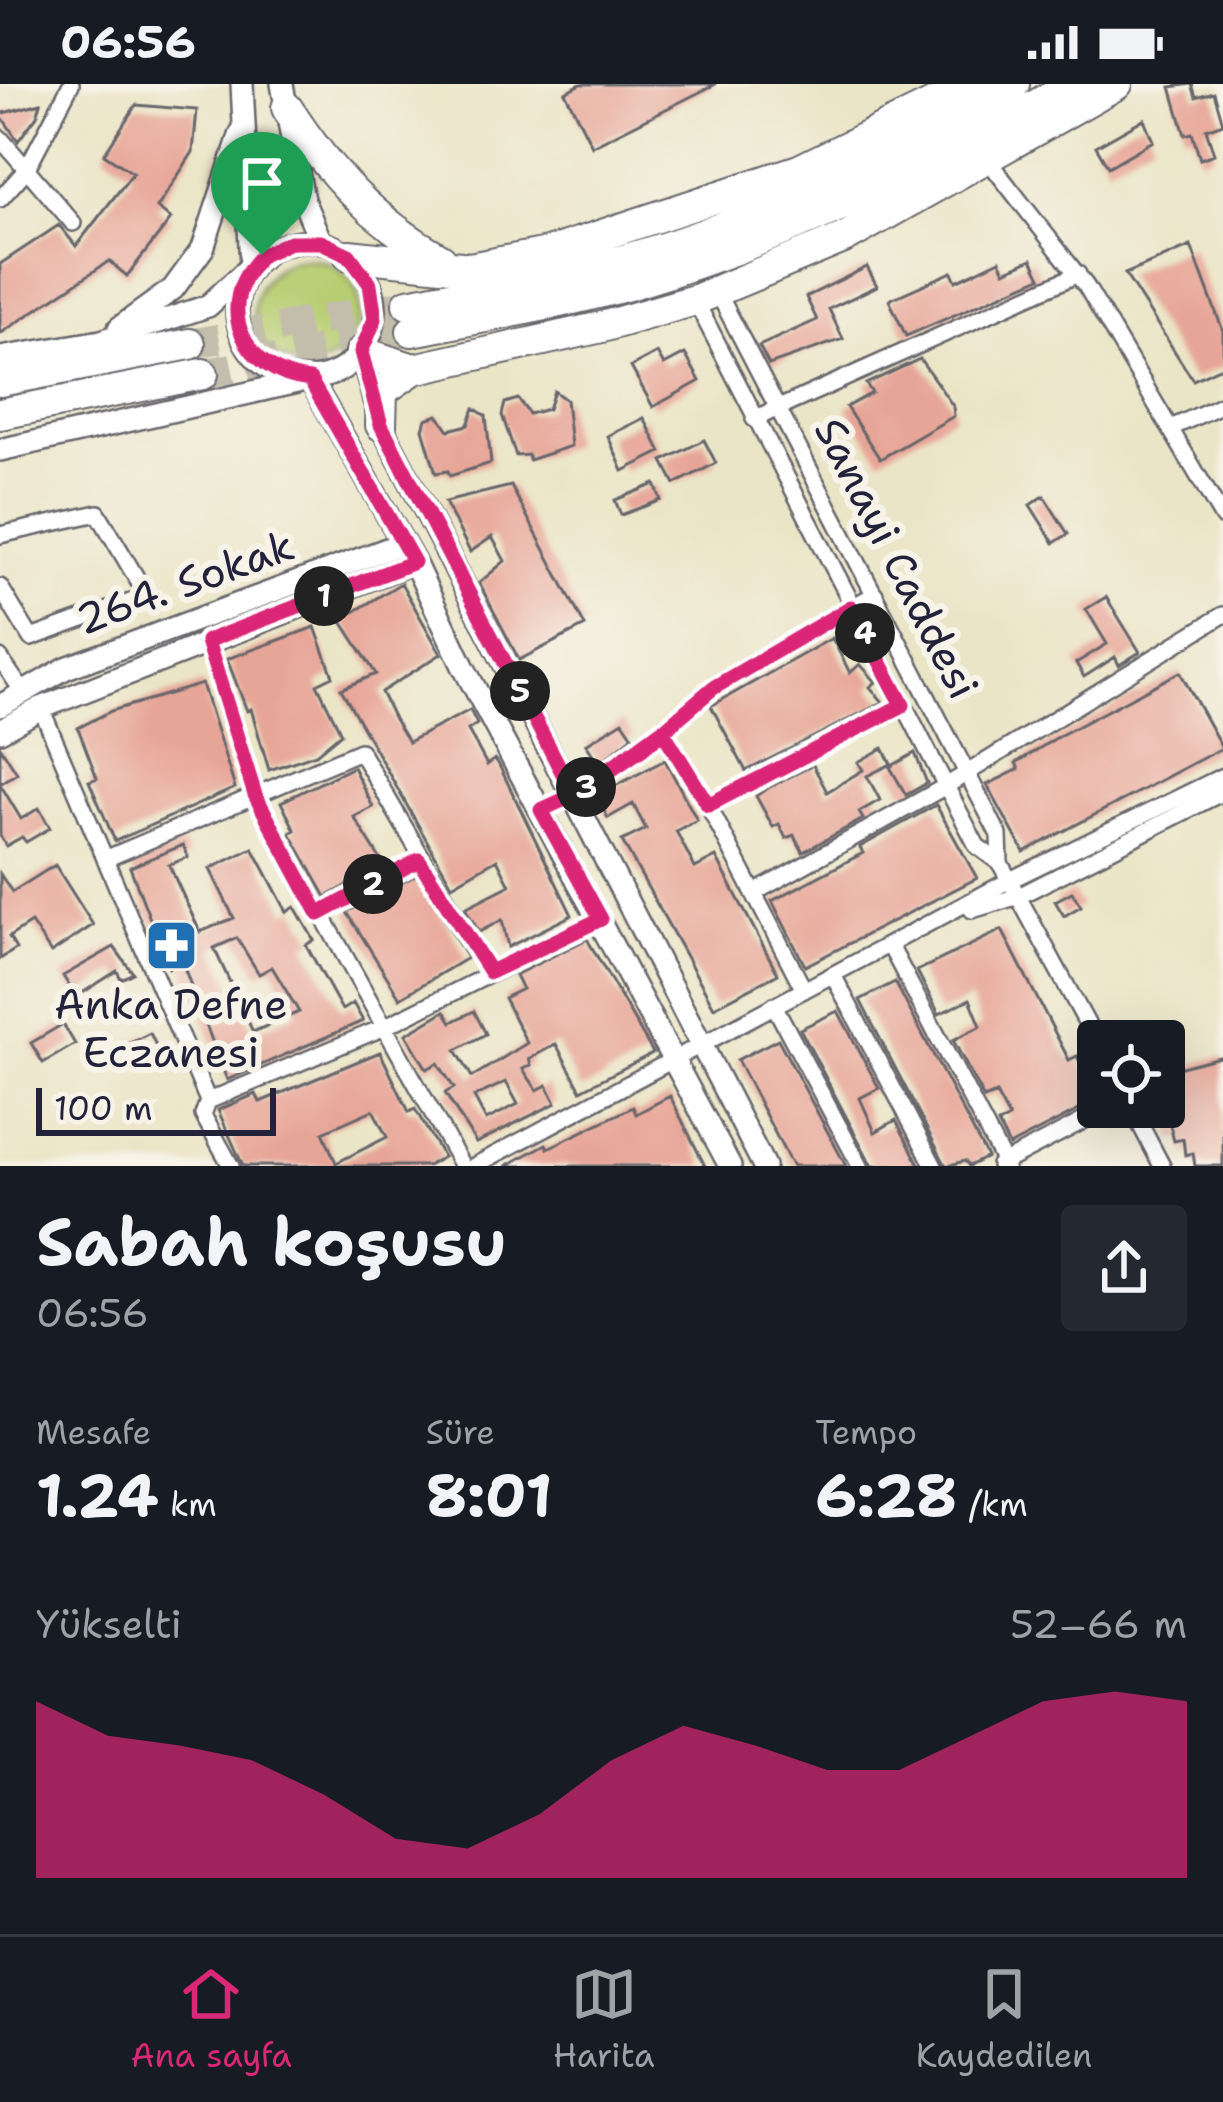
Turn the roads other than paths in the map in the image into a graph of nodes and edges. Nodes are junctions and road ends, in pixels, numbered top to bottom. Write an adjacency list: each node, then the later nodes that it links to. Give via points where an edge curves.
1 (71, 84): 11 (street)
2 (242, 84): 8 (main road)
3 (974, 84): 16 (highway, via 799,170 598,238)
4 (1014, 84): 5 (highway, via 874,164 691,238 410,318 628,285 882,185)
5 (1072, 84)
6 (1117, 84): 10 (highway)
7 (285, 96): 14 (main road, via 303,200); 16 (highway, via 325,167 365,207 418,246)
8 (247, 110): 15 (main road); 19 (main road, via 203,248 173,290)
9 (0, 138): 11 (street)
10 (987, 159): 17 (street); 18 (highway, via 846,237)
11 (26, 170): 12 (street); 13 (street)
12 (0, 199)
13 (73, 223)
14 (335, 248): 15 (main road, via 290,242); 16 (highway); 21 (main road, via 370,284 375,301)
15 (251, 266): 19 (main road, via 208,306); 25 (main road, via 236,308 239,331 266,368)
16 (470, 268)
17 (1078, 274): 28 (street); 32 (street)
18 (706, 295): 23 (highway); 28 (street, Sanayi Caddesi); 30 (street, Sanayi Caddesi)
19 (100, 341): 22 (main road)
20 (190, 344): 26 (highway)
21 (361, 352): 23 (highway); 25 (main road); 31 (main road)
22 (0, 358)
23 (414, 369): 31 (highway, via 382,391)
24 (203, 374): 29 (highway)
25 (310, 380): 33 (main road); 36 (main road)
26 (0, 381)
27 (1223, 404): 32 (street)
28 (778, 408): 30 (street); 38 (street, Sanayi Caddesi)
29 (0, 415)
30 (754, 418): 39 (street, Sanayi Caddesi)
31 (381, 425): 53 (main road)
32 (1171, 428): 34 (street)
33 (0, 450)
34 (1223, 518)
35 (0, 536): 37 (street, via 98,513 147,596 32,638)
36 (409, 552): 41 (main road, 264. Sokak); 43 (main road, 264. Sokak, via 66,668); 55 (main road)
37 (0, 587)
38 (875, 593): 39 (street); 48 (street, Sanayi Caddesi)
39 (851, 607): 44 (street, Sanayi Caddesi); 47 (street, via 713,688)
40 (1223, 615): 48 (street)
41 (207, 641): 43 (main road, 264. Sokak); 52 (street)
42 (0, 658): 43 (street)
43 (32, 700): 45 (main road, 264. Sokak); 46 (main road, 264. Sokak); 56 (street)
44 (903, 705): 50 (street, Sanayi Caddesi); 54 (street)
45 (0, 706)
46 (0, 730)
47 (662, 730): 53 (street); 54 (street)
48 (967, 770): 50 (street); 58 (street, Sanayi Caddesi, via 999,835)
49 (1223, 776): 59 (street)
50 (946, 786): 58 (street, Sanayi Caddesi, via 977,846); 60 (street)
51 (1223, 793): 61 (street)
52 (255, 795): 56 (street); 57 (street, via 360,751); 62 (street)
53 (574, 795): 55 (main road); 72 (main road)
54 (708, 805): 60 (street)
55 (541, 810): 64 (main road)
56 (105, 859): 74 (street)
57 (419, 860): 62 (street); 66 (street)
58 (1000, 862): 59 (street, Sanayi Caddesi)
59 (1010, 880): 61 (street, Sanayi Caddesi); 63 (street)
60 (754, 893): 68 (street)
61 (1019, 896): 63 (street); 70 (street, Sanayi Caddesi)
62 (319, 914): 71 (street)
63 (946, 917): 65 (street)
64 (601, 919): 66 (street); 73 (main road)
65 (890, 946): 67 (street); 77 (street)
66 (490, 972): 71 (street)
67 (833, 975): 68 (street); 84 (street)
68 (804, 990): 69 (street)
69 (775, 1005): 72 (street); 83 (street)
70 (1085, 1020)
71 (382, 1028): 74 (street); 79 (street)
72 (704, 1041): 73 (street); 82 (main road)
73 (672, 1056): 80 (street); 81 (main road)
74 (208, 1102): 78 (street, via 203,1115)
75 (1077, 1125): 77 (street)
76 (1142, 1128): 85 (street)
77 (1002, 1165)
78 (231, 1166)
79 (462, 1166)
80 (474, 1166)
81 (730, 1166)
82 (764, 1166)
83 (860, 1166)
84 (934, 1166)
85 (1162, 1166)

